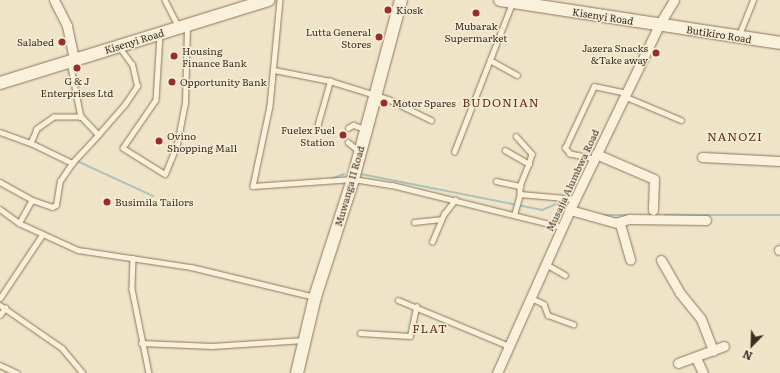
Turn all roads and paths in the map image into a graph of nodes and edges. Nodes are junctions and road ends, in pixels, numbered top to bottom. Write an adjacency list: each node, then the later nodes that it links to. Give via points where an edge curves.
1 (54, 0): 16 (street, via 68,26)
2 (165, 0): 10 (lane)
3 (268, 0): 10 (main road, Kisenyi Road)
4 (280, 0): 18 (lane)
5 (401, 0): 23 (main road, Muwanga II Road)
6 (500, 0): 9 (main road, Kisenyi Road)
7 (674, 0): 11 (street, Musajja Alumbwa Road)
8 (753, 0): 13 (lane)
9 (513, 1): 11 (main road, Kisenyi Road); 17 (lane)
10 (183, 25): 12 (main road, Kisenyi Road); 12 (lane, via 185,103 177,144 166,174 123,148 156,100)
11 (659, 25): 13 (main road, Butikiro Road); 22 (street, Musajja Alumbwa Road)
12 (160, 33): 15 (main road, Kisenyi Road)
13 (739, 37): 14 (main road, Butikiro Road)
14 (780, 43)
15 (118, 46): 16 (main road, Kisenyi Road); 31 (lane, via 132,64 138,83)
16 (72, 60): 21 (main road, Kisenyi Road); 24 (lane)
17 (490, 60): 19 (lane); 37 (lane)
18 (274, 70): 20 (lane); 43 (lane, via 253,186)
19 (517, 75)
20 (330, 80): 23 (lane); 27 (lane)
21 (0, 83)
22 (625, 95): 26 (lane); 38 (street, Musajja Alumbwa Road); 38 (lane, via 594,86 565,148 570,154)
23 (374, 96): 25 (lane); 29 (main road, Muwanga II Road)
24 (81, 117): 31 (lane); 34 (lane, via 54,117 45,121)
25 (431, 120)
26 (681, 120)
27 (317, 127)
28 (348, 128): 29 (lane, via 353,125)
29 (365, 128): 36 (main road, Muwanga II Road)
30 (0, 132): 34 (lane)
31 (98, 135): 41 (lane)
32 (516, 136): 42 (lane, via 532,154)
33 (348, 142): 36 (lane)
34 (31, 143): 41 (lane)
35 (505, 150): 42 (lane)
36 (359, 152): 43 (main road, Muwanga II Road)
37 (454, 152)
38 (595, 156): 48 (street, Musajja Alumbwa Road); 53 (street, via 654,179)
39 (702, 157): 40 (street)
40 (780, 161)
41 (72, 163): 49 (lane, via 60,181 56,205 52,207)
42 (529, 164): 46 (lane)
43 (352, 179): 50 (lane); 69 (main road, Muwanga II Road)
44 (496, 181): 46 (lane)
45 (0, 182): 49 (lane)
46 (520, 186): 47 (lane)
47 (520, 194): 48 (lane); 54 (lane)
48 (575, 199): 52 (street, Musajja Alumbwa Road)
49 (32, 200): 59 (lane)
50 (455, 200): 54 (lane); 55 (lane)
51 (0, 209): 59 (lane)
52 (570, 210): 58 (street); 60 (street, Musajja Alumbwa Road)
53 (653, 210)
54 (515, 212): 60 (lane)
55 (441, 220): 57 (lane); 62 (lane)
56 (706, 220): 58 (street, via 629,219)
57 (414, 222)
58 (618, 222): 64 (street)
59 (19, 223): 61 (lane)
60 (562, 226): 66 (street, Musajja Alumbwa Road)
61 (42, 235): 63 (lane, via 78,250); 68 (lane)
62 (432, 242)
63 (133, 258): 69 (lane, via 191,267); 79 (lane, via 132,289)
64 (630, 260)
65 (661, 260): 82 (street, via 680,293 702,319)
66 (546, 264): 67 (lane); 70 (street, Musajja Alumbwa Road)
67 (565, 275)
68 (0, 298)
69 (315, 298): 78 (main road, Muwanga II Road)
70 (531, 298): 76 (lane, via 544,304 548,315); 80 (street, Musajja Alumbwa Road)
71 (398, 300): 73 (lane)
72 (0, 305): 74 (lane)
73 (416, 307): 77 (lane, via 410,336); 80 (lane)
74 (5, 308): 75 (lane); 87 (lane, via 62,348)
75 (0, 315)
76 (573, 324)
77 (360, 333)
78 (304, 340): 79 (lane, via 212,346); 89 (main road, Muwanga II Road)
79 (141, 342): 88 (lane)
80 (509, 346): 90 (street, Musajja Alumbwa Road)
81 (724, 346): 82 (street)
82 (713, 351): 83 (street)
83 (696, 358): 84 (street); 91 (street)
84 (678, 363)
85 (0, 365): 86 (lane)
86 (18, 373)
87 (83, 373)
88 (149, 373)
89 (297, 373)
90 (497, 373)
91 (703, 373)

